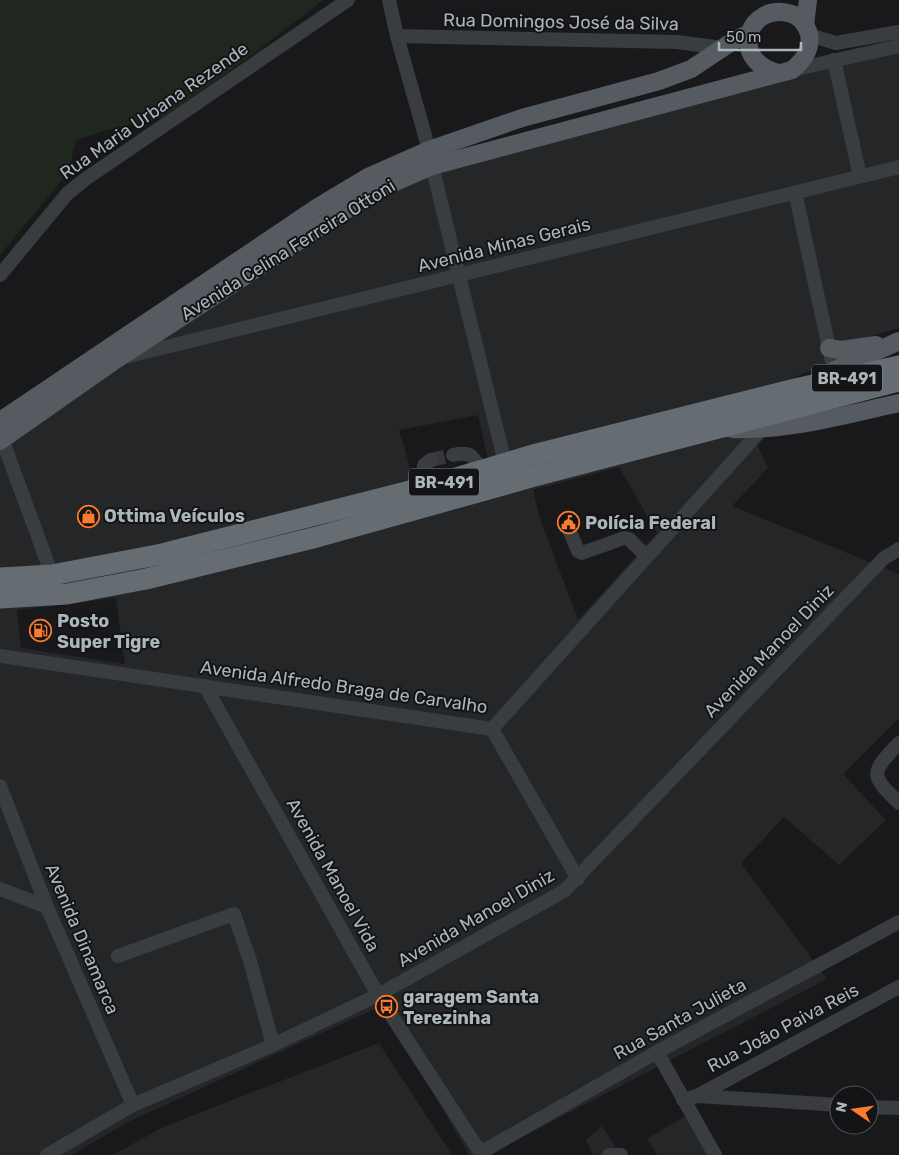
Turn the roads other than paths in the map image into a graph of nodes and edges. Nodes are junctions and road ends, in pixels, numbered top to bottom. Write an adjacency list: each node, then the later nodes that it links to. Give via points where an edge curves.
1 (348, 0): 17 (street, Rua Maria Urbana Rezende, via 84,180 60,201)
2 (389, 0): 8 (street)
3 (808, 0): 5 (main road)
4 (769, 6): 5 (main road, Avenida Celina Ferreira Ottoni, via 796,15); 7 (main road, Avenida Celina Ferreira Ottoni)
5 (807, 30): 6 (street, via 836,43); 12 (main road, via 809,49 806,55)
6 (899, 32)
7 (748, 34): 10 (main road, Avenida Celina Ferreira Ottoni); 12 (main road, via 748,48 754,61 765,70)
8 (397, 36): 10 (street, Rua Domingos José da Silva, via 677,42); 13 (street)
9 (899, 46): 11 (street)
10 (723, 48): 13 (main road, Avenida Celina Ferreira Ottoni, via 691,69 659,81 522,118)
11 (834, 60): 12 (street); 15 (street)
12 (785, 71): 13 (main road, Avenida Celina Ferreira Ottoni)
13 (430, 158): 18 (street); 21 (main road, Avenida Celina Ferreira Ottoni); 27 (main road, Avenida Celina Ferreira Ottoni, via 368,178 318,208)
14 (899, 167): 15 (street, Avenida Minas Gerais)
15 (860, 176): 16 (street, Avenida Minas Gerais)
16 (795, 192): 18 (street, Avenida Minas Gerais); 20 (street)
17 (0, 275)
18 (458, 275): 21 (street, Avenida Minas Gerais); 33 (street)
19 (899, 341): 20 (main road, via 853,349); 23 (main road)
20 (829, 348): 23 (street)
21 (117, 358): 30 (main road, Avenida Celina Ferreira Ottoni)
22 (899, 366): 25 (highway, BR-491)
23 (834, 371): 25 (main road)
24 (899, 381): 28 (highway, BR-491)
25 (795, 389): 33 (highway, BR-491)
26 (899, 403): 29 (main road)
27 (0, 421)
28 (717, 429): 29 (main road); 41 (highway, BR-491, via 535,476 400,516 146,579 67,594)
29 (761, 430): 38 (street, Avenida Alfredo Braga de Carvalho)
30 (1, 440): 39 (street)
31 (453, 455): 34 (street, via 471,455)
32 (431, 460): 35 (street, via 424,465)
33 (504, 463): 34 (highway, BR-491)
34 (482, 471): 35 (highway, BR-491)
35 (422, 488): 39 (highway, BR-491, via 162,554)
36 (568, 527): 38 (street, via 578,551 582,553 624,538)
37 (899, 549): 48 (street, Avenida Manoel Diniz, via 884,558)
38 (647, 557): 44 (street, Avenida Alfredo Braga de Carvalho)
39 (52, 575): 40 (highway, BR-491)
40 (0, 578)
41 (0, 598)
42 (0, 656): 43 (street, Avenida Alfredo Braga de Carvalho)
43 (205, 686): 44 (street, Avenida Alfredo Braga de Carvalho); 54 (street, Avenida Manoel Vida)
44 (492, 729): 48 (street)
45 (899, 743): 47 (street, via 882,761 876,778)
46 (0, 786): 50 (street, Avenida Dinamarca)
47 (899, 803)
48 (578, 879): 54 (street, Avenida Manoel Diniz, via 550,900)
49 (0, 889): 50 (street)
50 (47, 906): 60 (street, Avenida Dinamarca)
51 (899, 922): 56 (street, Rua Santa Julieta)
52 (118, 956): 55 (street, via 234,914)
53 (899, 987): 57 (street, Rua João Paiva Reis)
54 (378, 995): 55 (street, Avenida Manoel Diniz); 63 (street, Avenida Manoel Vida)
55 (273, 1045): 60 (street, Avenida Manoel Diniz)
56 (657, 1052): 58 (street); 63 (street, Rua Santa Julieta)
57 (697, 1096): 58 (street, Rua João Paiva Reis); 59 (street)
58 (683, 1100): 67 (street)
59 (829, 1104)
60 (133, 1105): 64 (street, Avenida Manoel Diniz)
61 (879, 1107): 62 (street)
62 (899, 1108)
63 (481, 1154)
64 (47, 1155)
65 (609, 1155): 66 (street)
66 (621, 1155)
67 (715, 1155)

